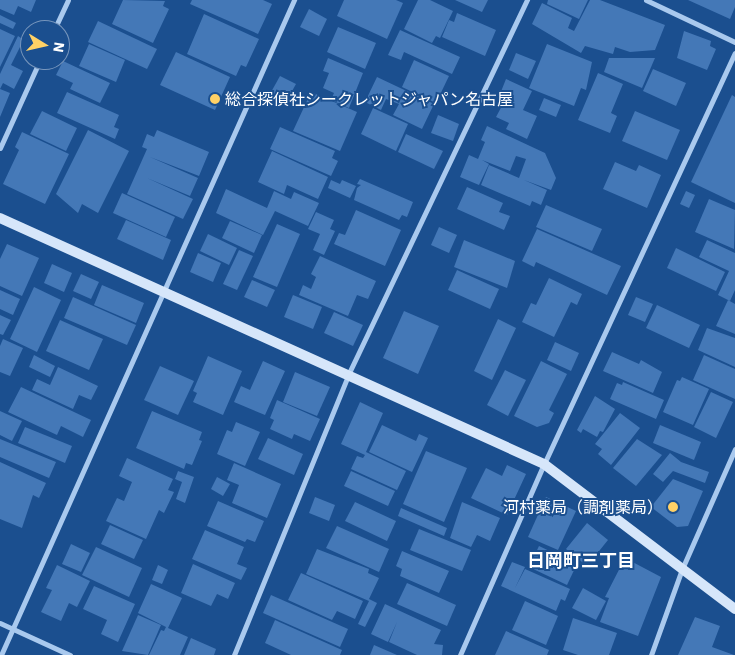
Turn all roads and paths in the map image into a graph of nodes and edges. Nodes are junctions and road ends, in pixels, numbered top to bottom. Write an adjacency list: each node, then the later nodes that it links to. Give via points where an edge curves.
1 (68, 0): 5 (street)
2 (294, 0): 11 (street)
3 (526, 0): 12 (street)
4 (646, 0): 6 (street)
5 (59, 20)
6 (735, 42)
7 (735, 53): 14 (street)
8 (35, 70): 9 (street)
9 (0, 148)
10 (0, 218): 11 (street)
11 (162, 291): 12 (street); 18 (street)
12 (348, 376): 14 (street); 21 (street)
13 (735, 449): 15 (street)
14 (544, 464): 15 (street); 22 (street)
15 (682, 569): 16 (street); 23 (street)
16 (735, 609)
17 (0, 623): 18 (street)
18 (13, 628): 19 (street); 20 (street)
19 (1, 655)
20 (70, 655)
21 (234, 655)
22 (460, 655)
23 (650, 655)

